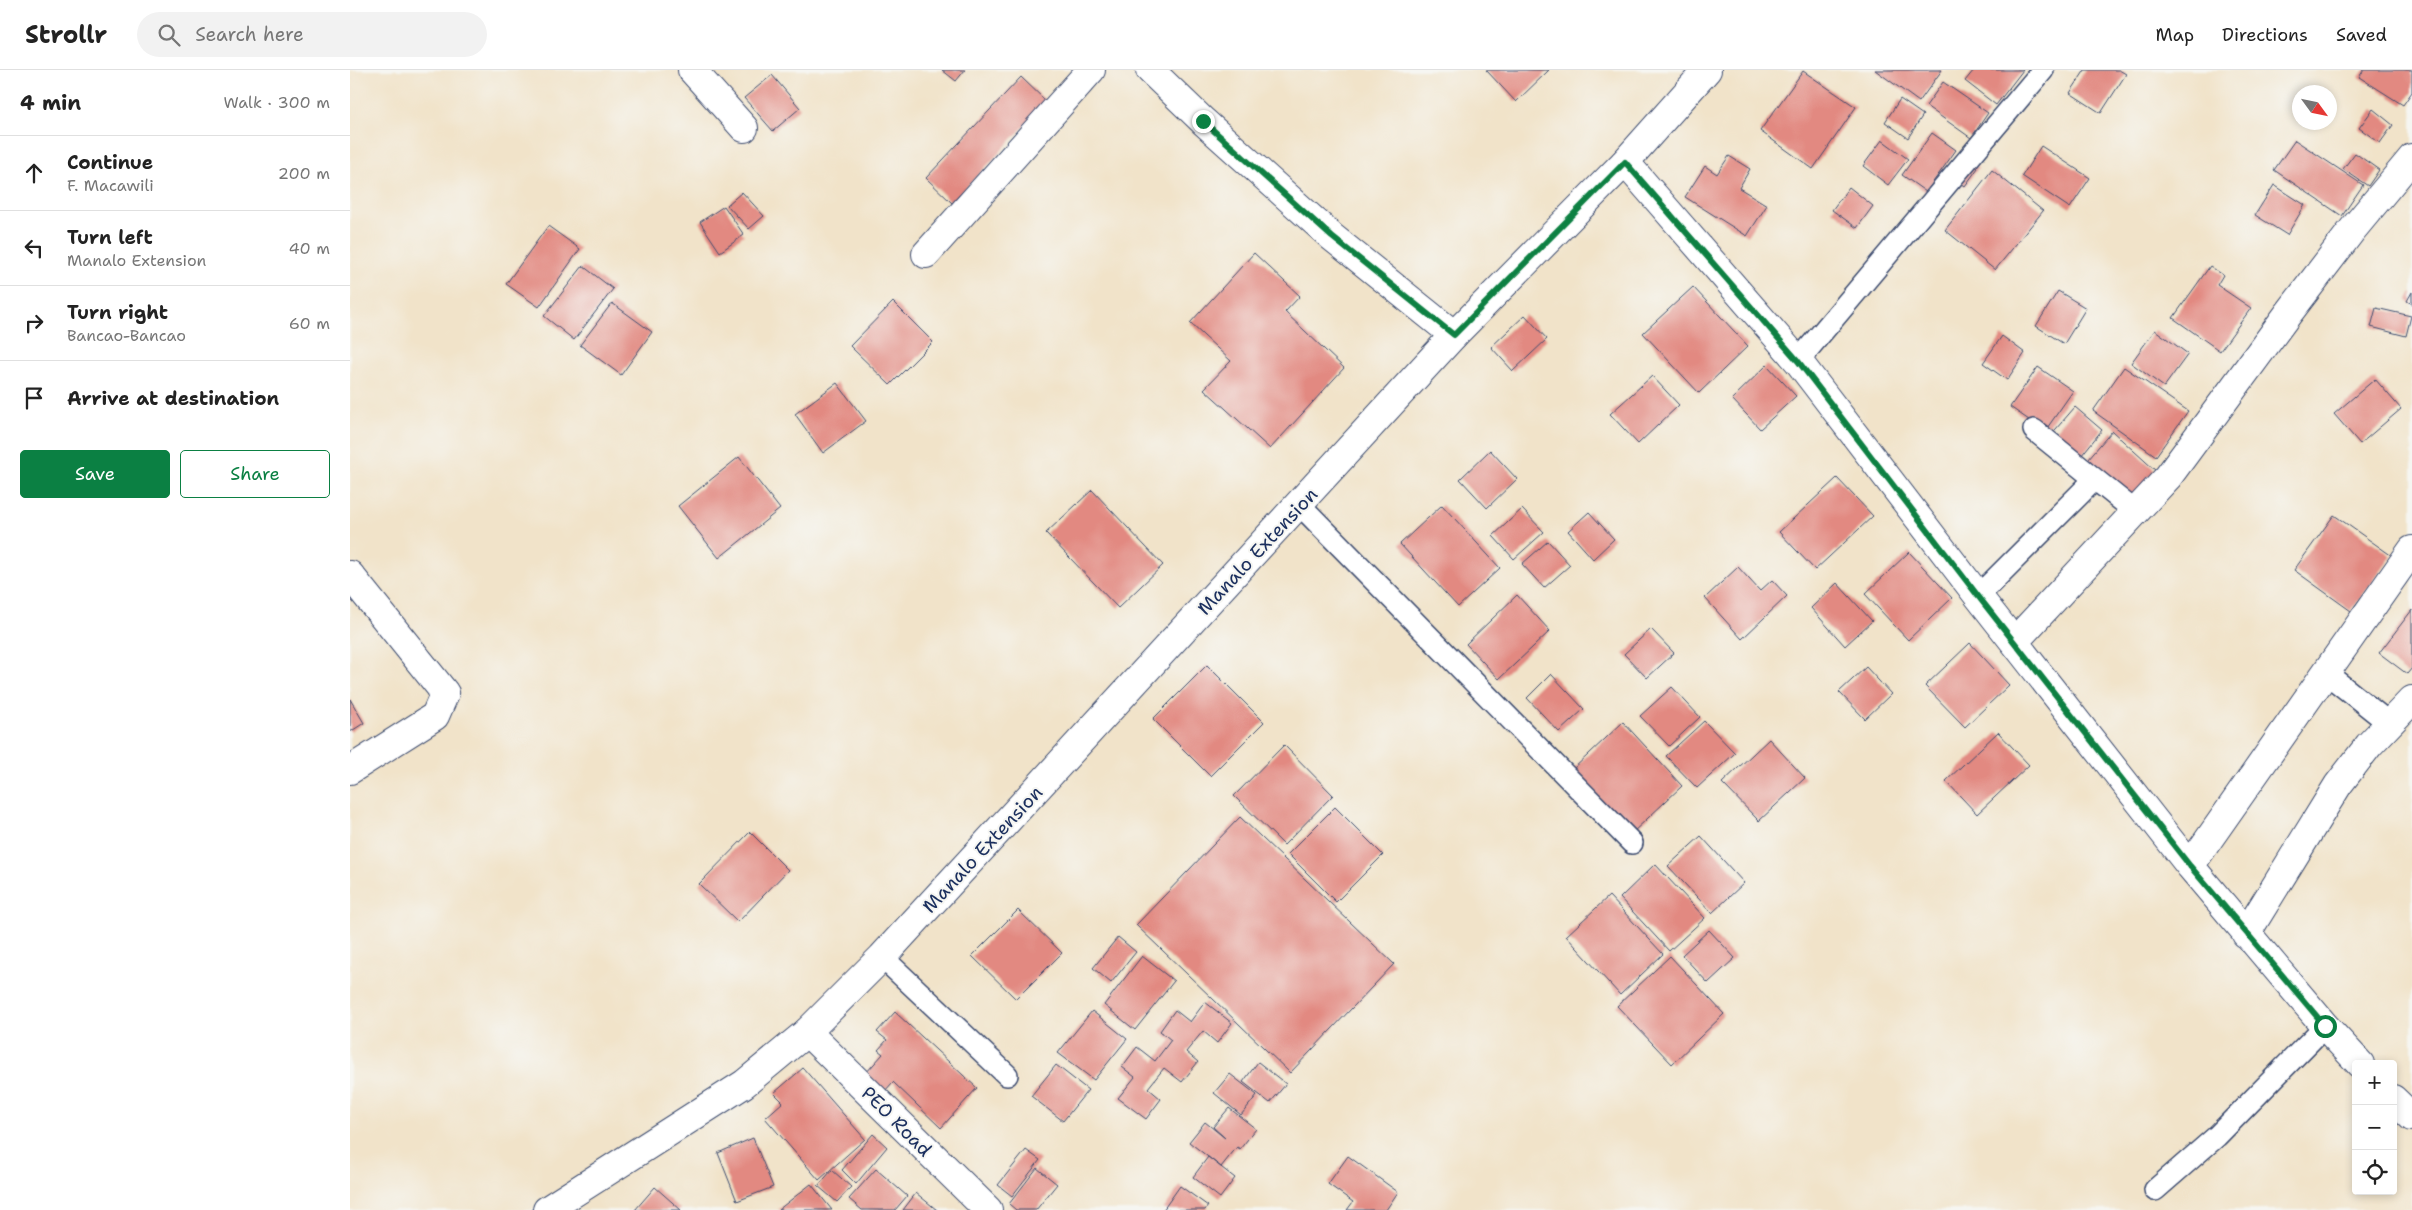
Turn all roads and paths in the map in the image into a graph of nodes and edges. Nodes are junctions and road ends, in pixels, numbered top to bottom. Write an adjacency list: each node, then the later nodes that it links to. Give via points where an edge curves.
1 (692, 70): 6 (street)
2 (1091, 70): 9 (street)
3 (1150, 70): 10 (street, via 1332,237)
4 (1707, 70): 8 (street, Manalo Extension)
5 (2043, 70): 11 (lane)
6 (744, 128)
7 (2412, 158): 15 (street, via 2353,229 2168,477)
8 (1625, 162): 10 (street, Manalo Extension); 11 (street)
9 (926, 254)
10 (1454, 335): 14 (street, Manalo Extension)
11 (1798, 361): 18 (street)
12 (2034, 430): 13 (lane)
13 (2094, 480): 15 (lane); 18 (lane)
14 (1300, 505): 24 (lane); 27 (street, Manalo Extension)
15 (2137, 513): 19 (street)
16 (2412, 550): 20 (street)
17 (350, 575): 23 (street, via 444,693 434,716)
18 (1978, 596): 19 (street)
19 (2015, 641): 25 (street)
20 (2326, 673): 22 (lane); 25 (street)
21 (2412, 700): 22 (street)
22 (2390, 724): 26 (street, via 2338,785)
23 (350, 770)
24 (1632, 843)
25 (2190, 866): 26 (street)
26 (2246, 934): 28 (street)
27 (882, 957): 29 (street, Manalo Extension); 31 (lane)
28 (2325, 1026): 30 (street); 34 (lane, via 2217,1136)
29 (807, 1032): 35 (street, Manalo Extension, via 744,1084); 36 (street, PEO Road)
30 (2356, 1060)
31 (1007, 1075)
32 (2397, 1103): 33 (street)
33 (2412, 1117)
34 (2155, 1190)
35 (547, 1210)
36 (988, 1210)

